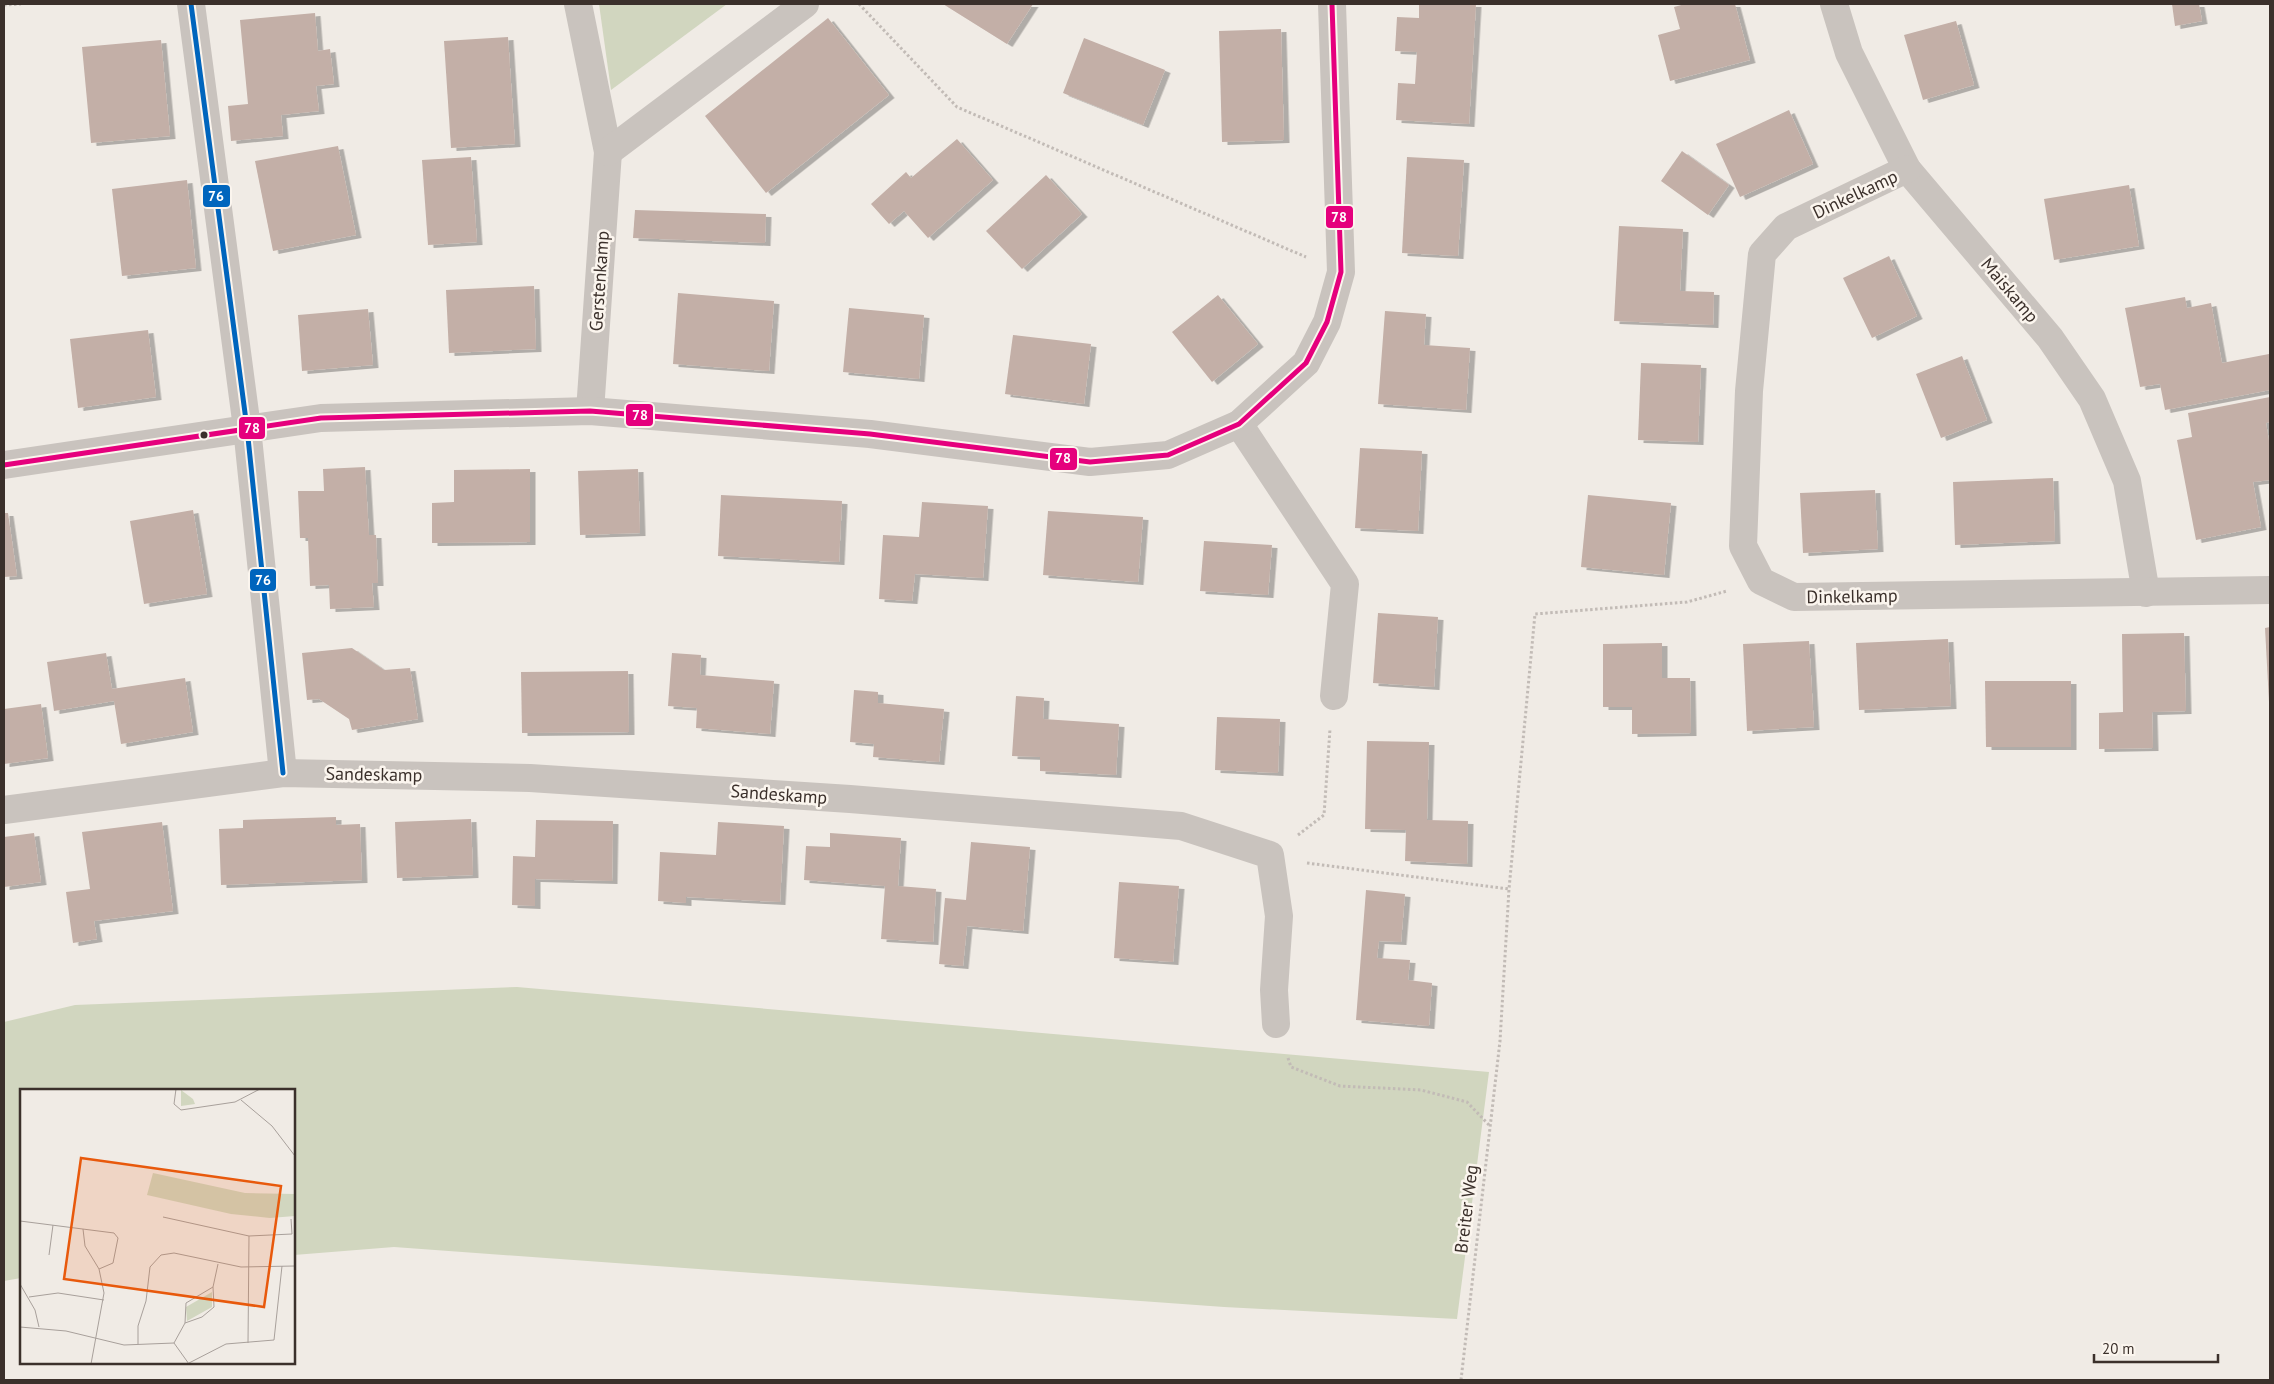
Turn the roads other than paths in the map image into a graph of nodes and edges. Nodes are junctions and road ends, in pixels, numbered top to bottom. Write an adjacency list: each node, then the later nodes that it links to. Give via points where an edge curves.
1 (191, 4): 10 (street)
2 (578, 4): 6 (street, Gerstenkamp)
3 (805, 4): 6 (street)
4 (1332, 4): 9 (street, via 1341,272 1327,322 1306,363)
5 (1834, 4): 7 (street, Maiskamp, via 1849,53)
6 (608, 152): 8 (street, Gerstenkamp)
7 (1907, 169): 13 (street, Maiskamp, via 2050,338 2092,399 2127,481); 13 (street, Dinkelkamp, via 1786,227 1762,254 1749,391 1743,546 1761,582 1794,597)
8 (590, 411): 9 (street, via 870,434 1090,462 1168,455); 10 (street, via 321,418)
9 (1239, 424): 14 (street, via 1345,584)
10 (247, 428): 11 (street); 15 (street)
11 (4, 465)
12 (2270, 590): 13 (street, Dinkelkamp)
13 (2146, 593)
14 (1334, 696)
15 (282, 773): 16 (street, Sandeskamp); 17 (street, Sandeskamp, via 530,778 850,799 1180,826 1270,855 1279,916 1274,990)
16 (4, 810)
17 (1276, 1024)

